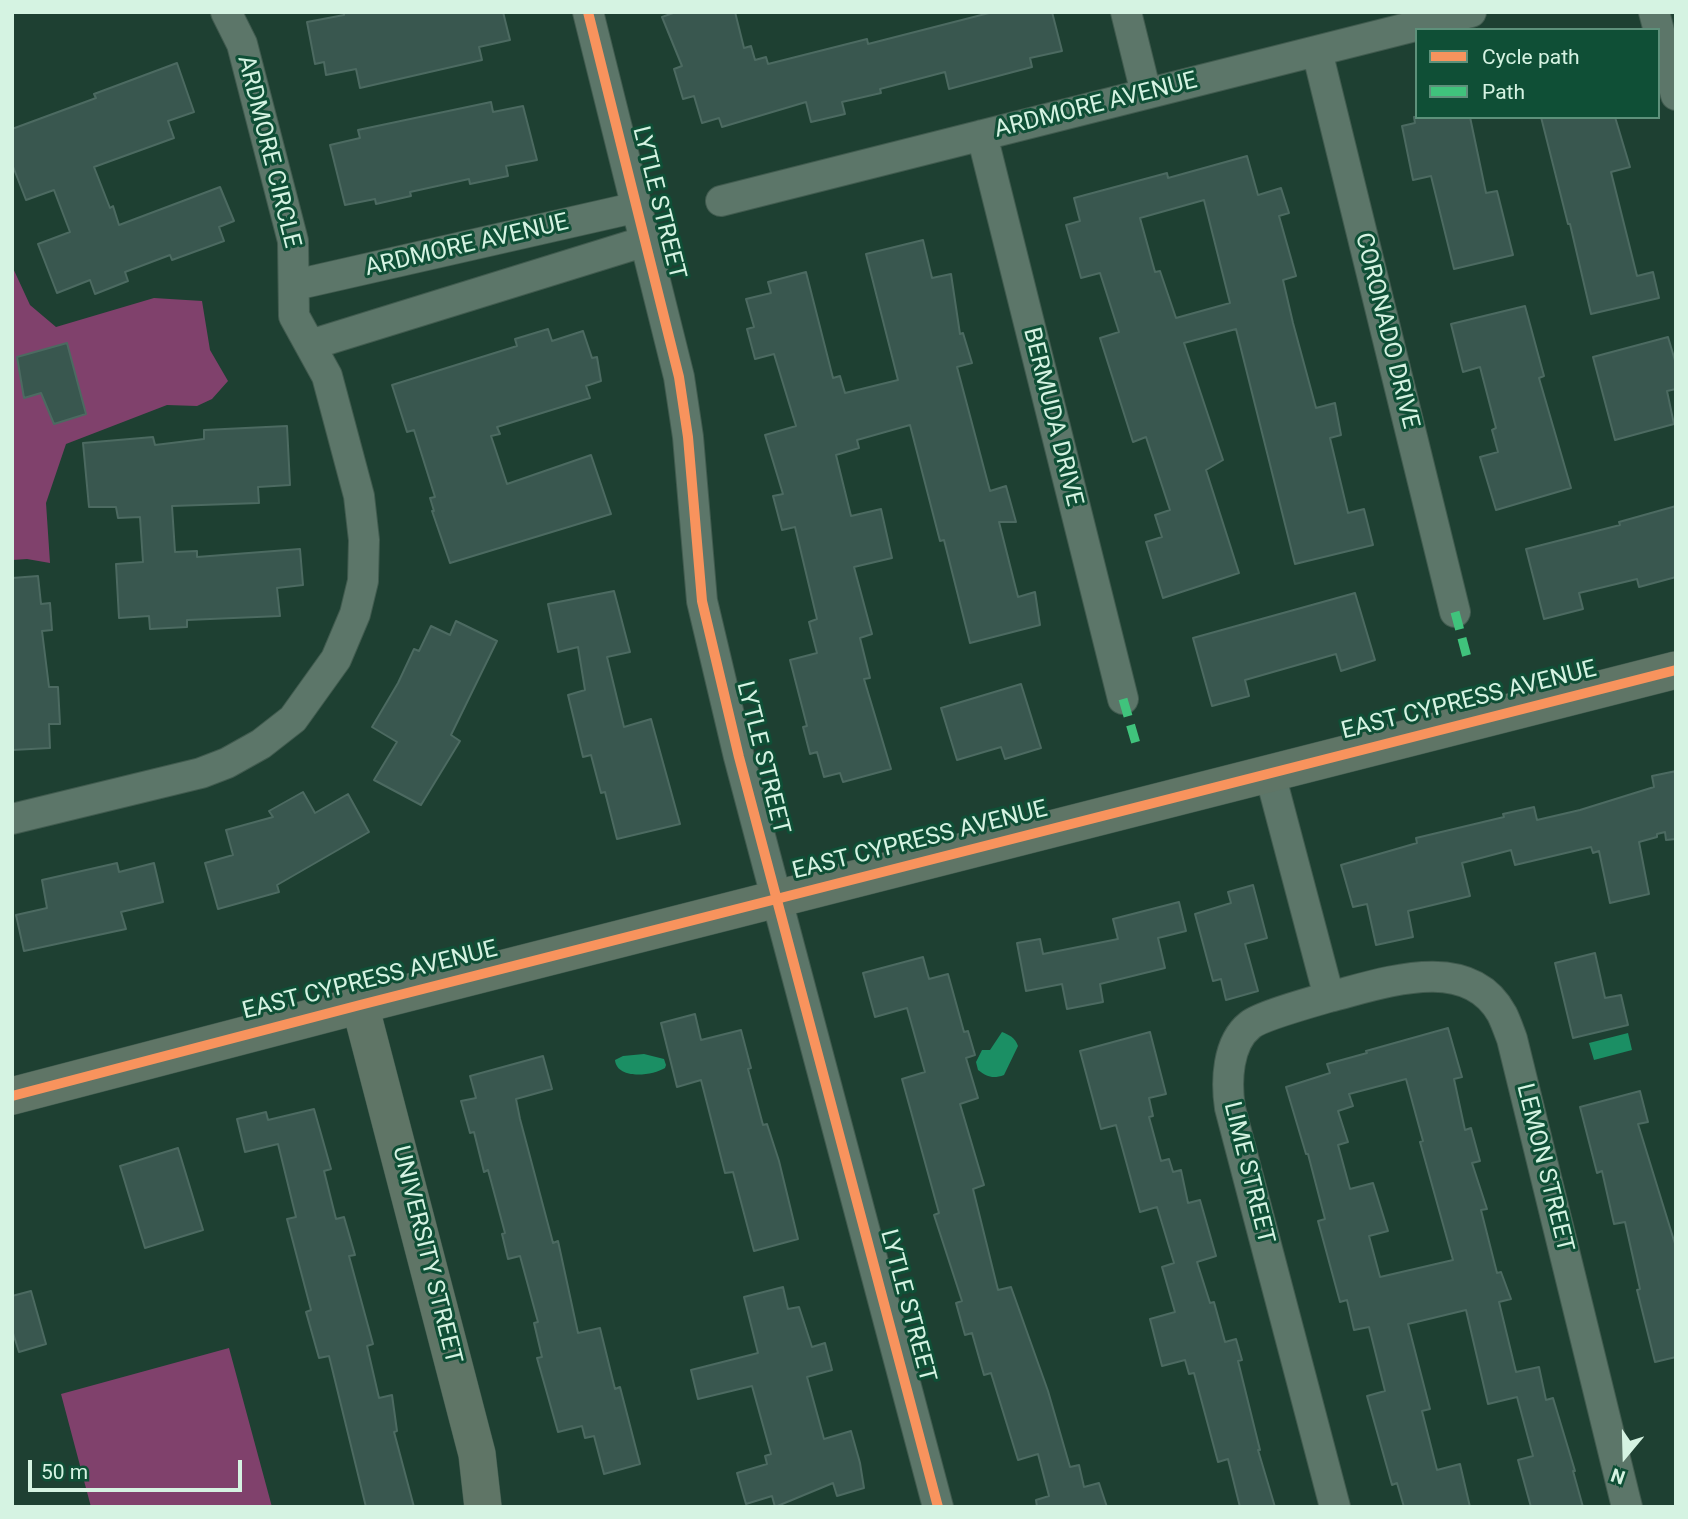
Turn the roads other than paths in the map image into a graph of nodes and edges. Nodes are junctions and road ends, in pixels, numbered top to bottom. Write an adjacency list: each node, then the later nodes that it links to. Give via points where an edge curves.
1 (226, 12): 13 (street, ARDMORE CIRCLE, via 242,44 284,204 293,241)
2 (588, 12): 11 (street, LYTLE STREET)
3 (1126, 12): 7 (street)
4 (1471, 12): 6 (street, ARDMORE AVENUE)
5 (1660, 35): 8 (street)
6 (1318, 51): 7 (street, ARDMORE AVENUE); 15 (street, CORONADO DRIVE)
7 (1146, 93): 9 (street, ARDMORE AVENUE)
8 (1676, 95)
9 (982, 135): 10 (street, ARDMORE AVENUE); 17 (street, BERMUDA DRIVE)
10 (721, 201)
11 (638, 206): 12 (street, LYTLE STREET); 13 (street, ARDMORE AVENUE)
12 (646, 241): 14 (street, ARDMORE AVENUE); 20 (street, LYTLE STREET, via 679,377 702,601)
13 (295, 285): 14 (street, ARDMORE CIRCLE, via 294,316)
14 (310, 345): 19 (street, ARDMORE CIRCLE, via 327,376 362,520 363,580 336,659 293,719 227,763)
15 (1454, 612)
16 (1676, 670): 18 (main road, EAST CYPRESS AVENUE)
17 (1123, 699)
18 (1270, 774): 20 (main road, EAST CYPRESS AVENUE); 21 (street)
19 (12, 819)
20 (776, 899): 22 (main road, EAST CYPRESS AVENUE); 25 (street, LYTLE STREET)
21 (1329, 997): 26 (street, LIME STREET, via 1252,1023 1234,1052 1227,1088); 27 (street, LEMON STREET, via 1417,975 1444,977 1472,985 1502,1013)
22 (360, 1004): 23 (main road, EAST CYPRESS AVENUE); 24 (main road, UNIVERSITY STREET, via 477,1454)
23 (12, 1096)
24 (484, 1507)
25 (938, 1507)
26 (1335, 1507)
27 (1627, 1507)

